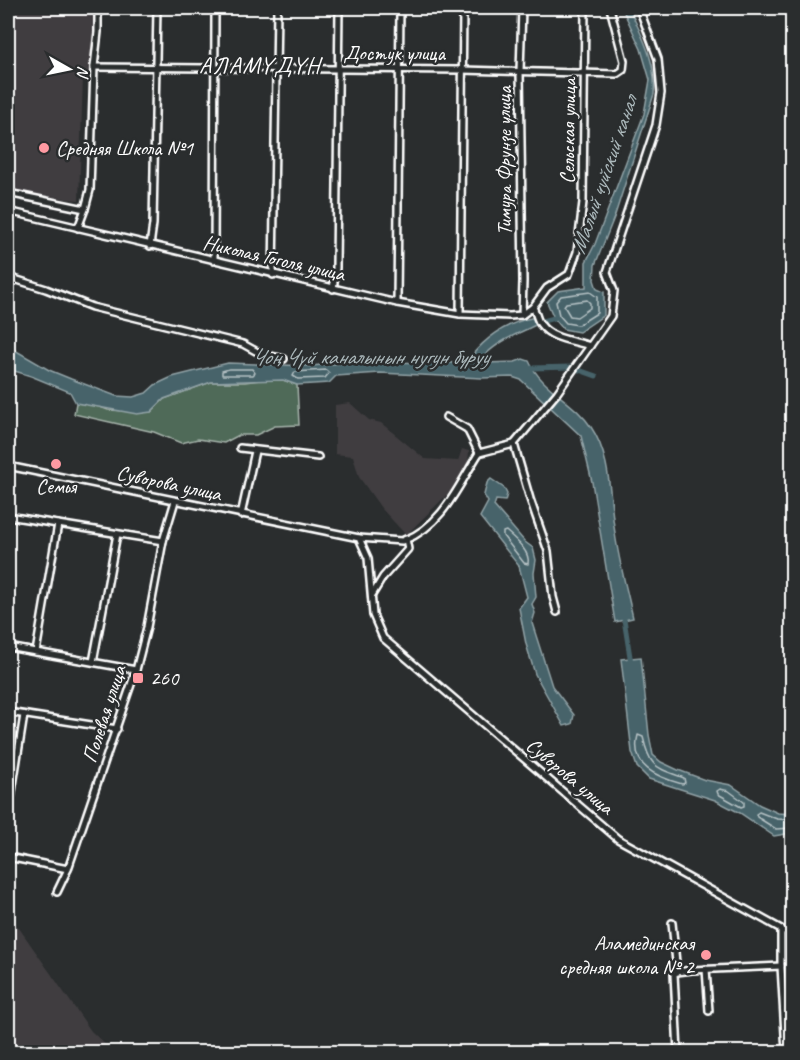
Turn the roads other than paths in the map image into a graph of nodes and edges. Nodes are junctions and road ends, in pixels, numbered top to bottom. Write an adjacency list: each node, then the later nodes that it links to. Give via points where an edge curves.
1 (98, 8): 12 (street)
2 (157, 8): 13 (street)
3 (215, 8): 14 (street)
4 (277, 8): 15 (street)
5 (339, 8): 16 (street)
6 (400, 8): 17 (street)
7 (463, 8): 18 (street)
8 (522, 8): 19 (street, Тимура Фрунзе улица)
9 (585, 8): 20 (street, Сельская улица)
10 (610, 8): 20 (street, Достук улица, via 623,70 617,74)
11 (639, 8): 34 (street, via 658,59 661,93 656,125 607,272 614,291 611,316)
12 (94, 67): 13 (street, Достук улица); 22 (street, via 90,190)
13 (154, 68): 14 (street, Достук улица); 25 (street)
14 (214, 69): 15 (street, Достук улица); 26 (street)
15 (276, 69): 16 (street, Достук улица); 27 (street)
16 (338, 69): 17 (street, Достук улица); 29 (street)
17 (399, 69): 18 (street, Достук улица); 30 (street)
18 (462, 70): 19 (street, Достук улица); 32 (street)
19 (520, 71): 20 (street, Достук улица); 33 (street, Тимура Фрунзе улица)
20 (586, 72): 31 (street, Сельская улица, via 584,202 574,262 569,274 547,288)
21 (8, 193): 22 (street)
22 (84, 209): 24 (street)
23 (8, 211): 24 (street, Николая Гоголя улица)
24 (78, 228): 25 (street, Николая Гоголя улица)
25 (150, 246): 26 (street, Николая Гоголя улица)
26 (214, 261): 27 (street, Николая Гоголя улица)
27 (273, 275): 29 (street, Николая Гоголя улица)
28 (8, 277): 35 (street, via 92,307 243,344 261,354)
29 (333, 289): 30 (street, Николая Гоголя улица)
30 (397, 303): 32 (street, Николая Гоголя улица)
31 (533, 307): 33 (street); 34 (street, via 540,325 551,333)
32 (460, 314): 33 (street, Николая Гоголя улица)
33 (522, 315)
34 (590, 346): 37 (street, via 546,408)
35 (284, 359)
36 (446, 417): 40 (street, via 467,429)
37 (514, 444): 40 (street); 52 (street, via 548,551)
38 (240, 448): 39 (street)
39 (255, 451): 41 (street); 44 (street)
40 (479, 453): 49 (street, via 438,517 420,534)
41 (318, 458)
42 (8, 466): 43 (street, Суворова улица)
43 (175, 501): 44 (street, Суворова улица); 50 (street, Полевая улица)
44 (241, 515): 48 (street, Суворова улица)
45 (8, 516): 46 (street)
46 (58, 524): 47 (street); 54 (street)
47 (117, 534): 50 (street); 55 (street)
48 (359, 538): 49 (street, Суворова улица); 51 (street, Суворова улица, via 368,558)
49 (406, 539): 51 (street, via 408,549)
50 (163, 541): 56 (street, Полевая улица)
51 (372, 597): 65 (street, Суворова улица, via 373,615 383,638 618,839)
52 (557, 612)
53 (8, 647): 54 (street)
54 (36, 652): 55 (street)
55 (93, 662): 56 (street)
56 (136, 670): 59 (street, Полевая улица)
57 (8, 712): 58 (street)
58 (24, 715): 59 (street); 60 (street)
59 (117, 729): 62 (street, Полевая улица)
60 (8, 817)
61 (8, 857): 62 (street)
62 (68, 869): 63 (street, Полевая улица)
63 (57, 892)
64 (672, 923): 69 (street)
65 (781, 930): 66 (street, Суворова улица); 67 (street)
66 (792, 935)
67 (781, 966): 68 (street); 72 (street)
68 (706, 969): 69 (street); 70 (street)
69 (677, 972): 71 (street, via 673,978)
70 (709, 1011)
71 (678, 1053)
72 (786, 1053)

